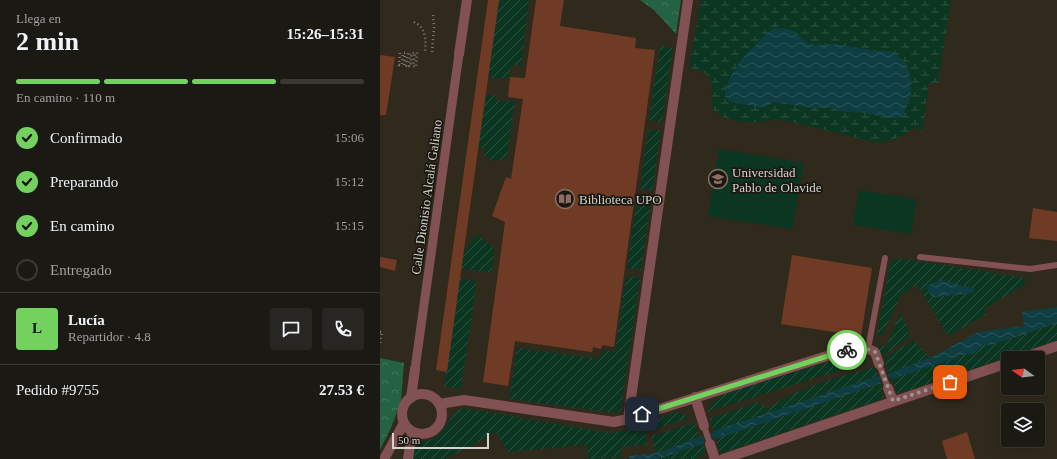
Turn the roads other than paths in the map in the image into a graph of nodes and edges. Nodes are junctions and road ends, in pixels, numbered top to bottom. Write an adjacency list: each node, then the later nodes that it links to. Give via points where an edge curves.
1 (467, 0): 3 (street, Calle Dionisio Alcalá Galiano)
2 (688, 0): 18 (street)
3 (459, 54): 12 (street, Calle Dionisio Alcalá Galiano)
4 (920, 257): 6 (lane, via 1030,269)
5 (885, 258): 8 (lane)
6 (1057, 265)
7 (1057, 346): 9 (street)
8 (868, 349): 10 (street, via 875,352); 15 (street, via 852,348)
9 (1042, 351)
10 (879, 364): 13 (lane)
11 (1001, 365): 16 (street)
12 (415, 369): 14 (street, Calle Dionisio Alcalá Galiano)
13 (888, 388): 16 (street)
14 (411, 398): 17 (street, via 422,394); 19 (street, via 402,410)
15 (695, 398): 18 (street); 20 (street)
16 (893, 401): 26 (street)
17 (439, 404): 18 (street, via 464,400 614,422); 21 (street, via 441,417 436,428 425,434)
18 (628, 419)
19 (404, 423): 21 (street); 23 (street)
20 (704, 426): 22 (lane)
21 (412, 432): 24 (street)
22 (710, 444): 25 (street)
23 (384, 459)
24 (408, 459)
25 (715, 459)
26 (723, 459)

